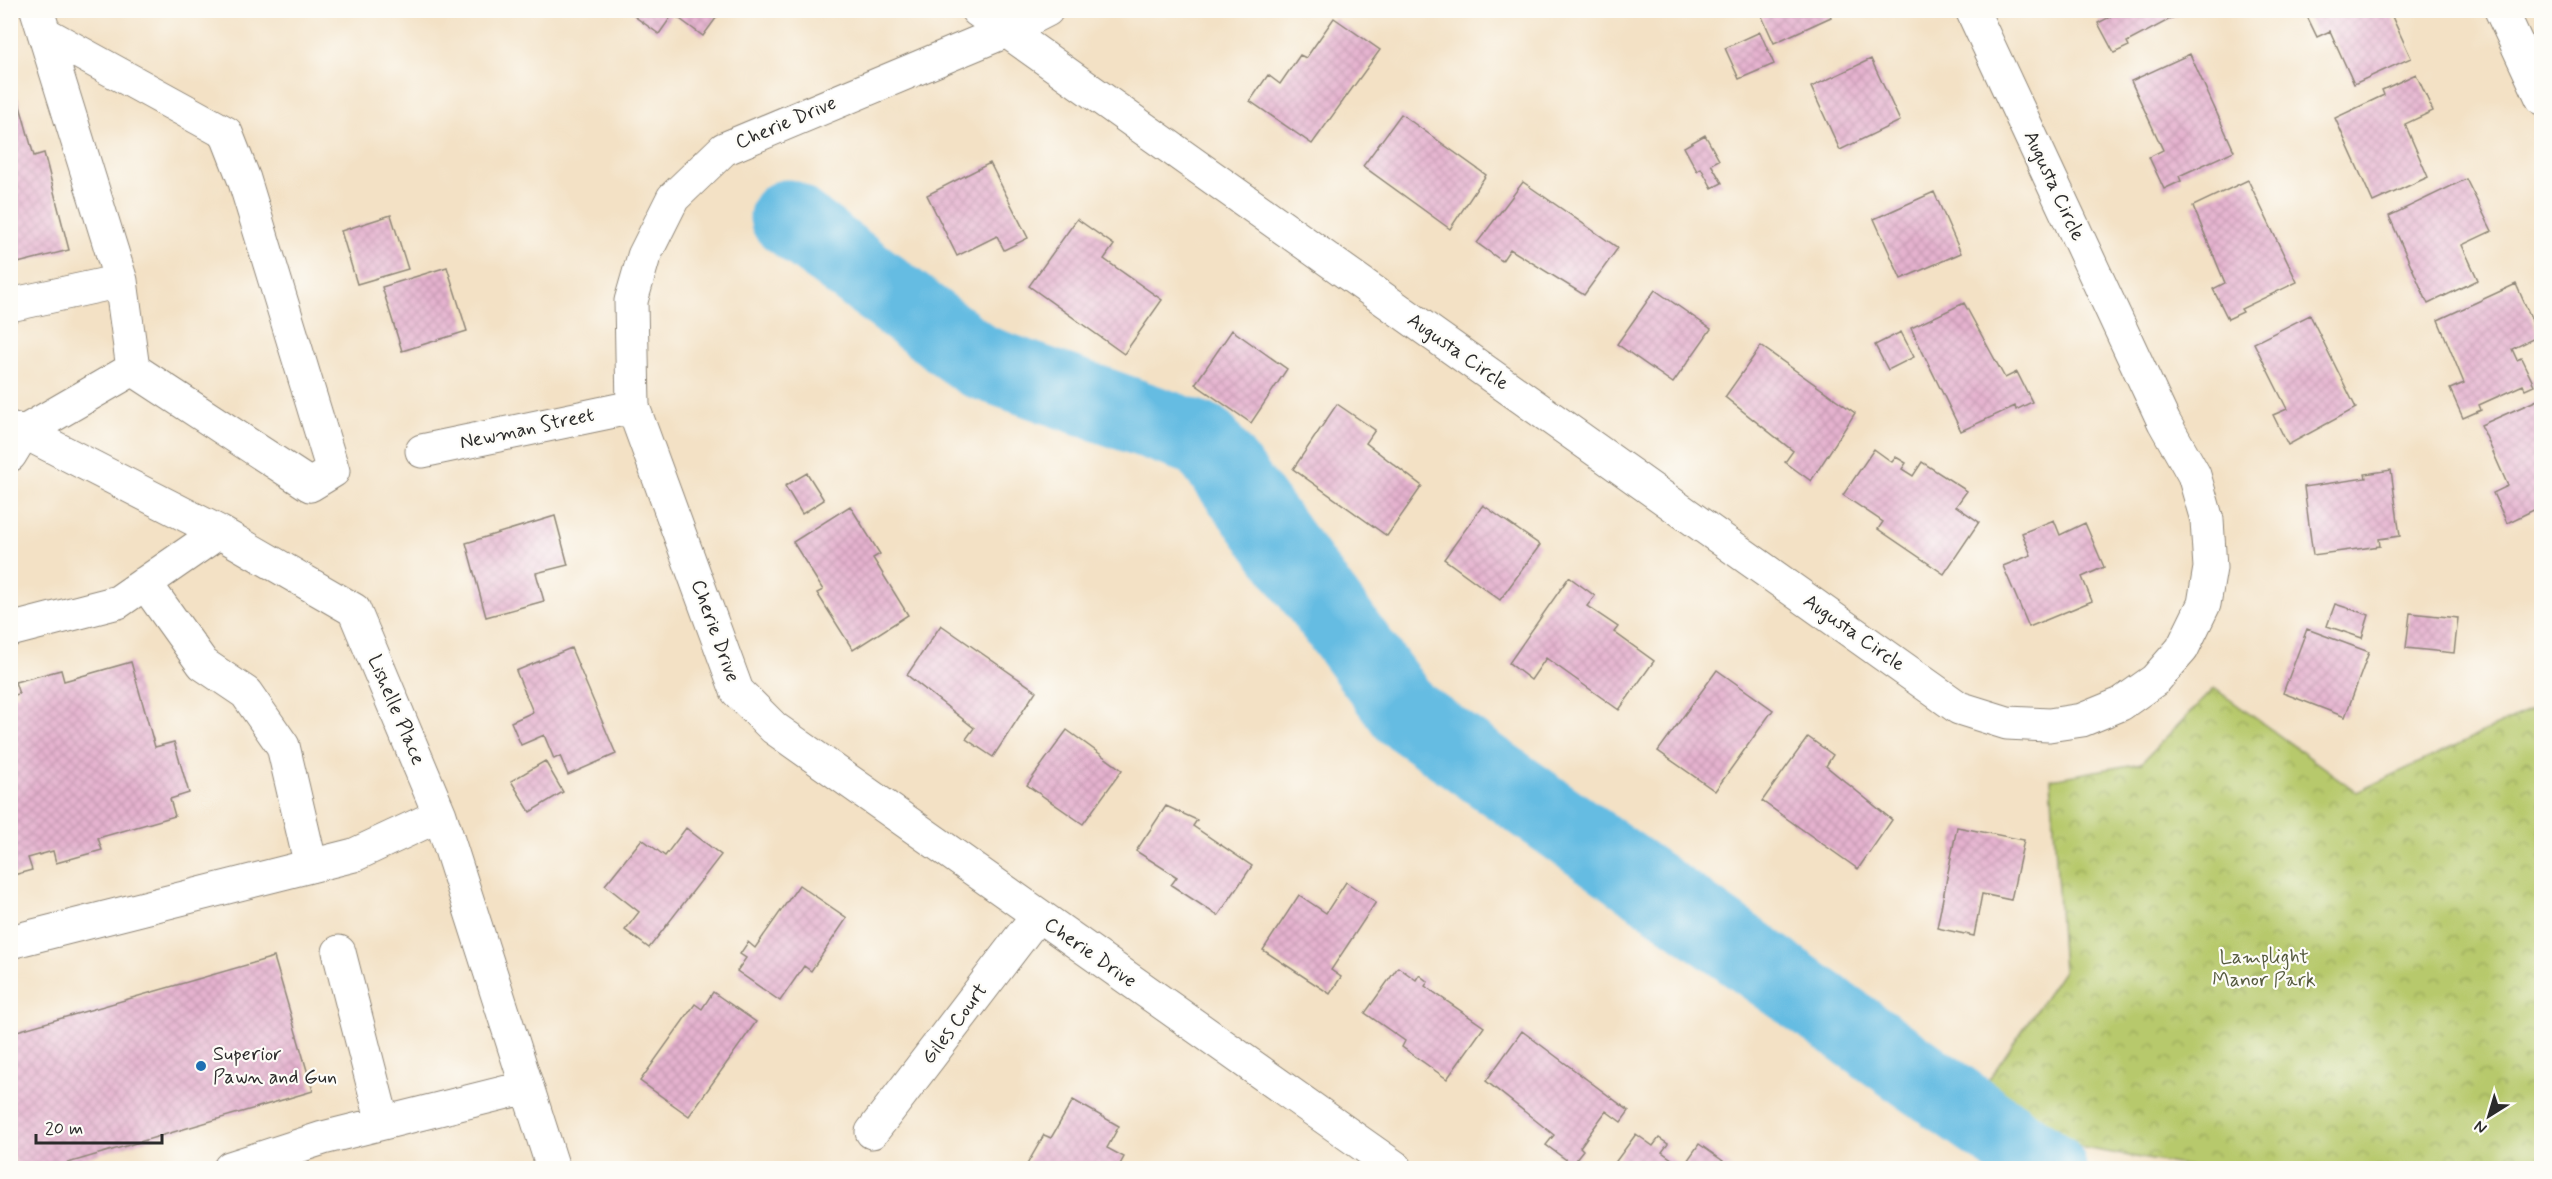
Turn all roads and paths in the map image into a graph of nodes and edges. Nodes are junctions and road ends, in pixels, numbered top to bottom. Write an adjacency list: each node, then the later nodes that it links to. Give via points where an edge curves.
1 (977, 10): 6 (street, Augusta Circle)
2 (1047, 10): 6 (street, Cherie Drive)
3 (1972, 10): 6 (street, Augusta Circle, via 2164,422 2194,475 2207,520 2210,568 2204,604 2182,649 2154,680 2121,705 2082,720 2049,725 2007,723 1959,708)
4 (2501, 10): 7 (street)
5 (41, 22): 8 (street); 10 (street, via 226,133 244,179 333,471 310,484)
6 (1006, 31): 11 (street, Cherie Drive, via 724,149 673,198 644,256 631,301)
7 (2541, 98)
8 (121, 280): 9 (street); 10 (street)
9 (10, 305)
10 (134, 369): 12 (street)
11 (633, 407): 13 (street, Newman Street); 19 (street, Cherie Drive, via 737,691 774,728)
12 (15, 438): 14 (street, Lishelle Place)
13 (422, 451)
14 (219, 532): 15 (street); 17 (street, Lishelle Place, via 354,610)
15 (145, 583): 16 (street, via 118,602); 18 (street, via 203,664 246,693 283,746)
16 (10, 630)
17 (440, 815): 18 (street, via 354,855); 22 (street, Lishelle Place)
18 (311, 866): 20 (street)
19 (1037, 916): 24 (street, Giles Court); 27 (street, Cherie Drive)
20 (10, 942)
21 (339, 952): 23 (street)
22 (526, 1087): 23 (street); 26 (street, Lishelle Place)
23 (383, 1122): 25 (street)
24 (872, 1132)
25 (230, 1168)
26 (553, 1168)
27 (1396, 1168)

